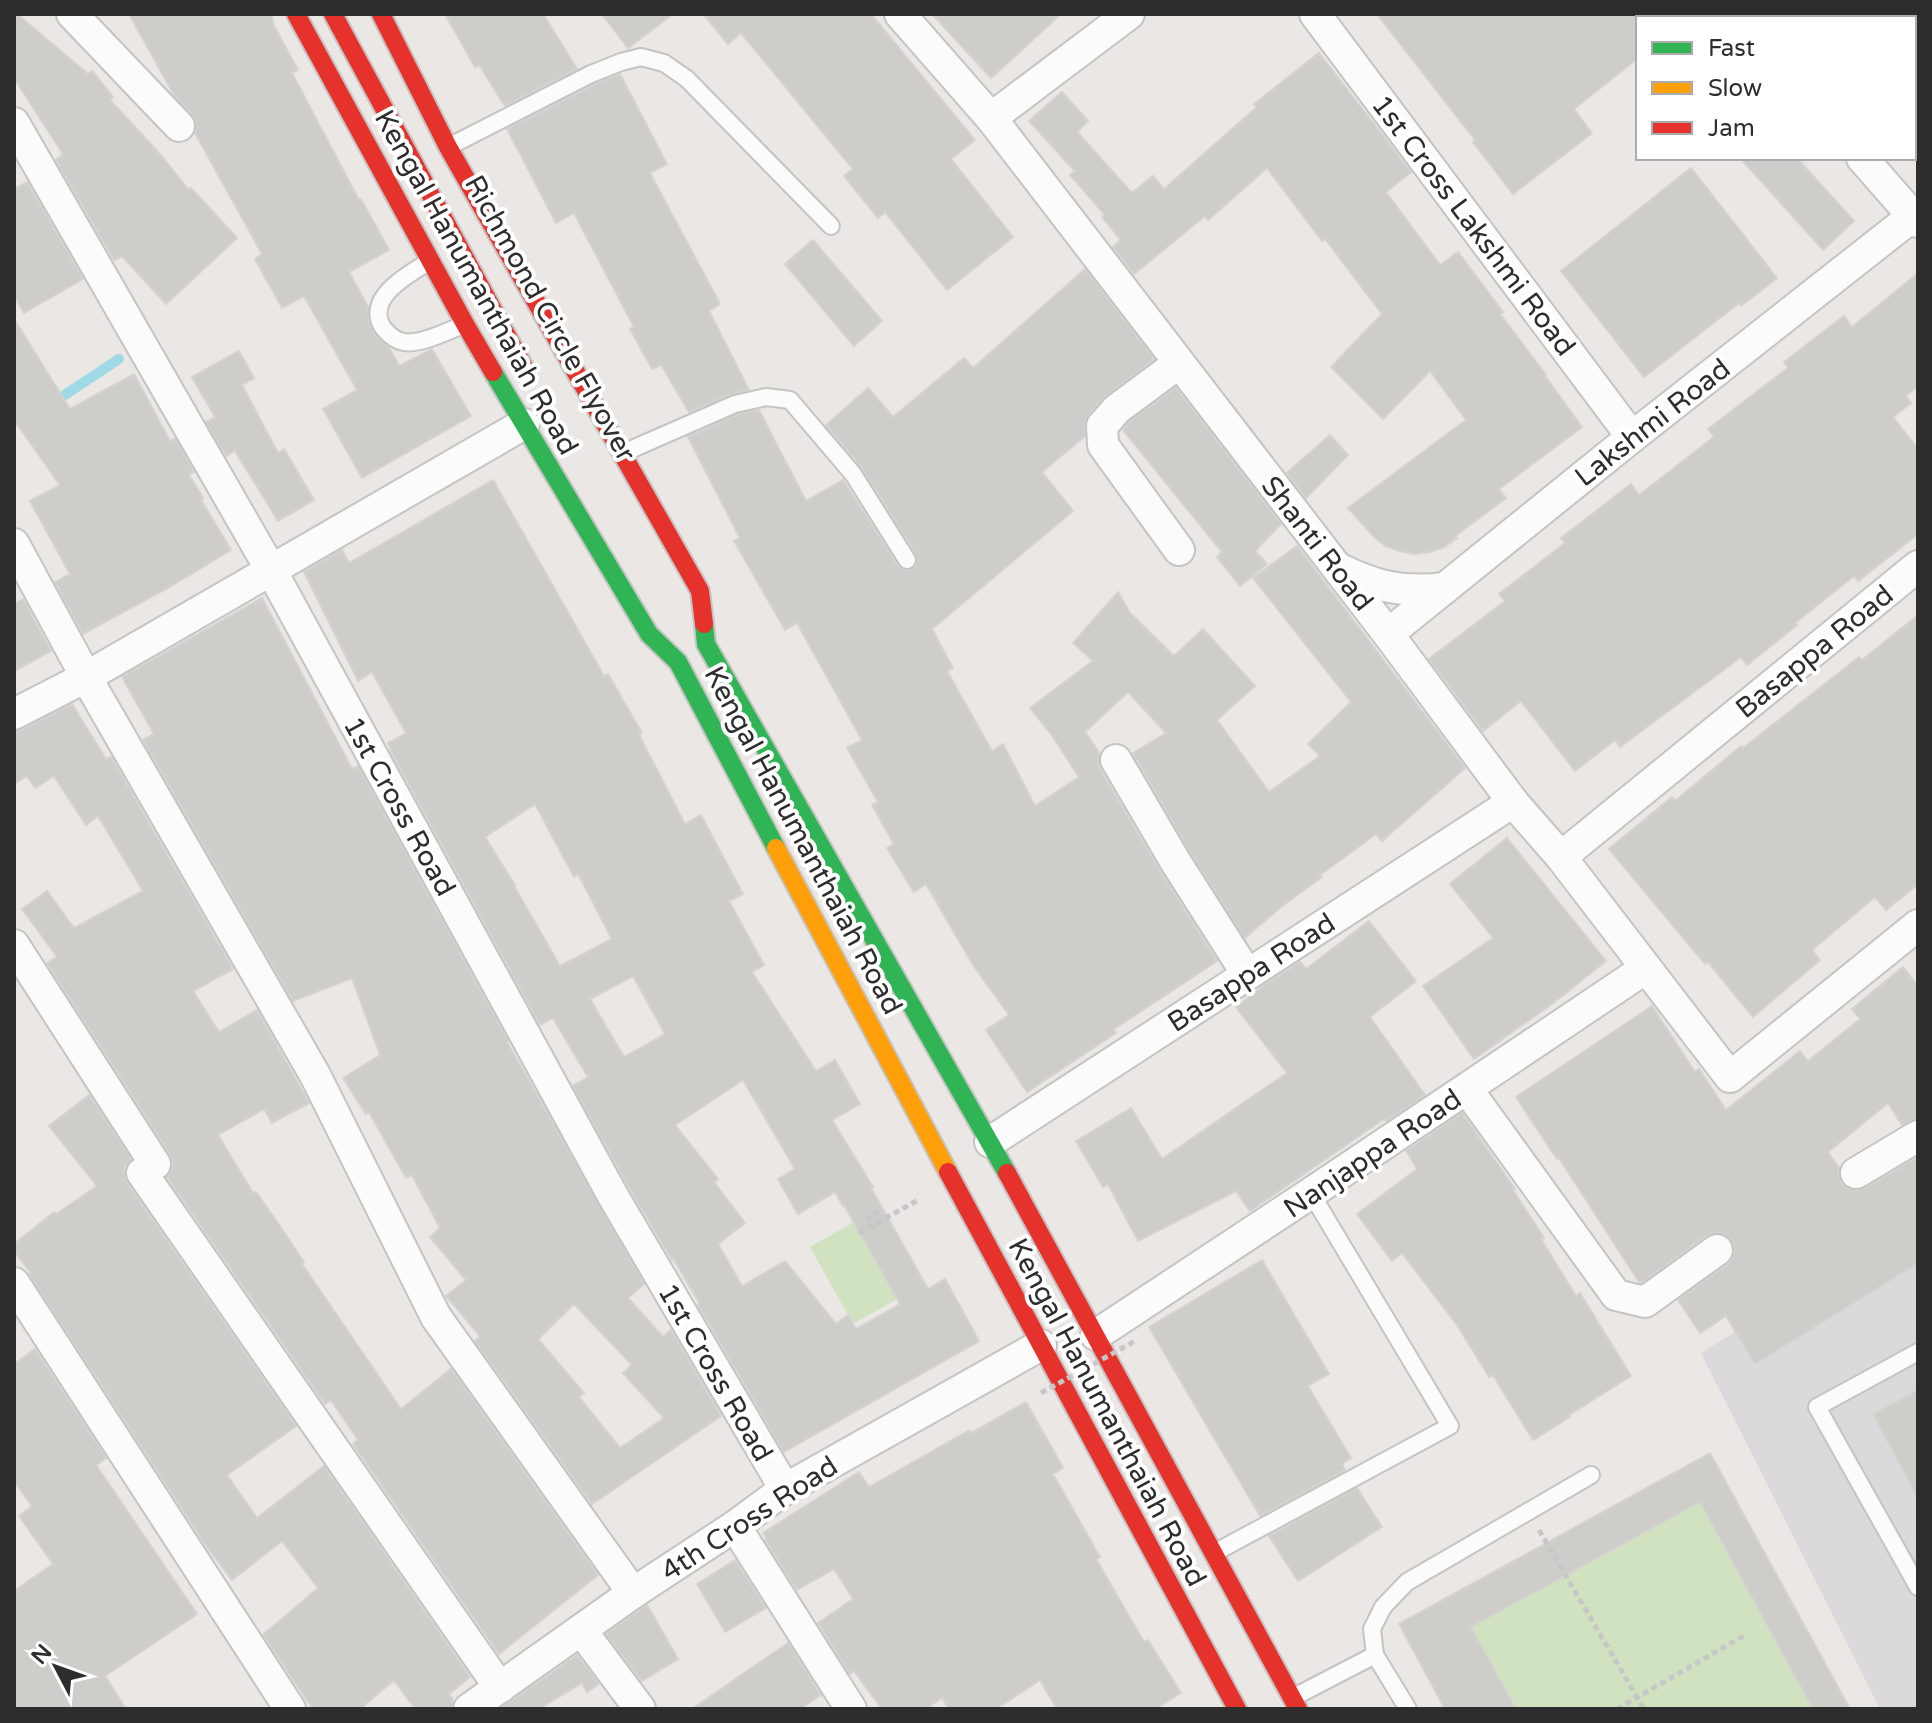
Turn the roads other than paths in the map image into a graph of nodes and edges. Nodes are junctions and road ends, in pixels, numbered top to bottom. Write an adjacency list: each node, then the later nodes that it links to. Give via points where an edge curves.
1 (72, 14): 10 (street)
2 (296, 14): 15 (main road, Kengal Hanumanthaiah Road)
3 (333, 14): 20 (main road, Richmond Circle Flyover)
4 (381, 14): 11 (main road, Kengal Hanumanthaiah Road)
5 (900, 14): 8 (street, Shanti Road)
6 (1129, 14): 8 (street)
7 (1315, 14): 22 (street, 1st Cross Lakshmi Road)
8 (991, 118): 19 (street, Shanti Road)
9 (14, 123): 29 (street, 1st Cross Road)
10 (179, 126)
11 (448, 147): 14 (lane, via 591,74 641,57 664,63 687,79); 23 (main road, Kengal Hanumanthaiah Road)
12 (1864, 160): 13 (street)
13 (1916, 217): 22 (street, Lakshmi Road)
14 (831, 226)
15 (430, 261): 17 (main road, Kengal Hanumanthaiah Road); 17 (lane, via 381,300 381,325 389,336 415,342)
16 (495, 276): 18 (main road, Richmond Circle Flyover)
17 (465, 324): 21 (main road, Kengal Hanumanthaiah Road)
18 (525, 332)
19 (1179, 363): 25 (street, via 1102,426 1103,445); 28 (street, Shanti Road)
20 (535, 389)
21 (524, 424): 29 (street); 35 (main road, Kengal Hanumanthaiah Road, via 649,634)
22 (1632, 437): 30 (street, Lakshmi Road)
23 (622, 454): 26 (lane, via 735,404 766,397 790,400 853,474); 34 (main road, Kengal Hanumanthaiah Road, via 700,591)
24 (14, 544): 36 (street)
25 (1179, 550)
26 (907, 560)
27 (1918, 566): 40 (street, Basappa Road)
28 (1336, 567): 30 (street, via 1387,588); 33 (street, Shanti Road)
29 (271, 570): 36 (street); 56 (street, 1st Cross Road, via 613,1196)
30 (1445, 588): 33 (street, Lakshmi Road)
31 (651, 604): 35 (main road)
32 (689, 620): 34 (main road)
33 (1388, 634): 39 (street, Shanti Road)
34 (706, 644): 47 (main road, Kengal Hanumanthaiah Road)
35 (678, 662): 53 (main road, Kengal Hanumanthaiah Road)
36 (86, 677): 37 (street); 60 (street, via 315,1075 436,1317)
37 (14, 714)
38 (1116, 760): 44 (street)
39 (1513, 802): 40 (street, Shanti Road); 44 (street, Basappa Road)
40 (1561, 857): 43 (street, Shanti Road)
41 (1918, 925): 43 (street, Shanti Road, via 1730,1077)
42 (14, 945): 63 (street, via 155,1164 142,1173)
43 (1646, 968): 45 (street, Nanjappa Road)
44 (1247, 974): 47 (street, Basappa Road)
45 (1467, 1089): 49 (street, Nanjappa Road); 50 (street, via 1616,1295 1645,1302)
46 (1918, 1136): 48 (street)
47 (990, 1142): 52 (main road, Kengal Hanumanthaiah Road)
48 (1856, 1173)
49 (1311, 1193): 52 (street, Nanjappa Road); 58 (lane, via 1450,1426)
50 (1717, 1250)
51 (14, 1283): 65 (street)
52 (1096, 1335): 58 (main road, Kengal Hanumanthaiah Road)
53 (1041, 1345): 56 (street, 4th Cross Road); 69 (main road, Kengal Hanumanthaiah Road)
54 (1918, 1352): 59 (lane, via 1817,1407)
55 (1591, 1475): 62 (lane, via 1407,1582 1383,1607 1372,1629)
56 (785, 1489): 57 (street, 4th Cross Road)
57 (735, 1526): 60 (street, 4th Cross Road); 68 (street)
58 (1212, 1554): 64 (main road, Kengal Hanumanthaiah Road)
59 (1918, 1587)
60 (633, 1593): 61 (street, 4th Cross Road)
61 (581, 1630): 63 (street, 4th Cross Road); 67 (street)
62 (1375, 1655): 64 (lane); 70 (lane)
63 (500, 1688): 66 (street, 4th Cross Road)
64 (1295, 1704)
65 (290, 1709)
66 (469, 1709)
67 (640, 1709)
68 (851, 1709)
69 (1237, 1709)
70 (1408, 1709)

